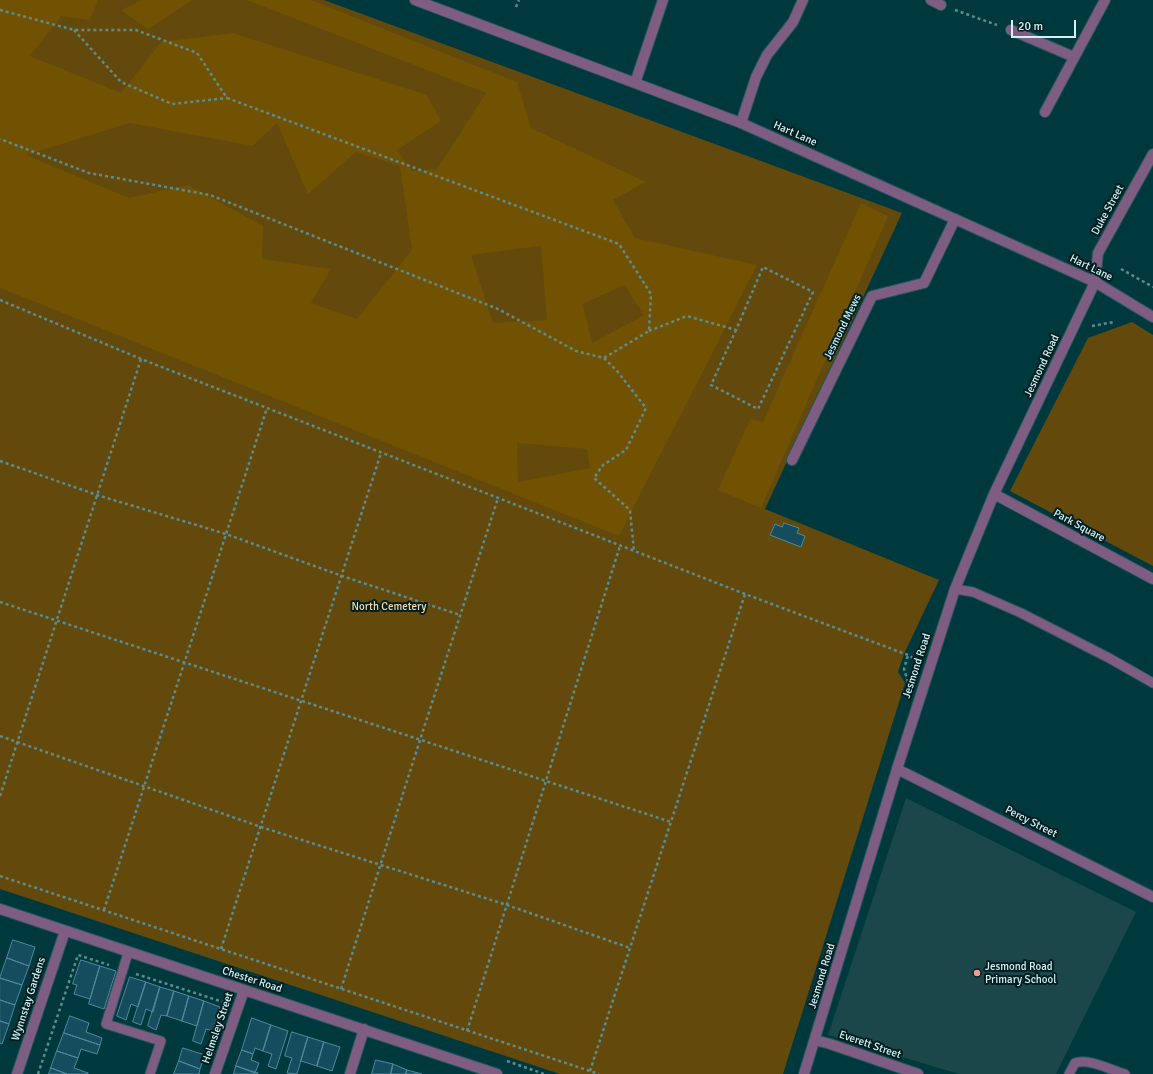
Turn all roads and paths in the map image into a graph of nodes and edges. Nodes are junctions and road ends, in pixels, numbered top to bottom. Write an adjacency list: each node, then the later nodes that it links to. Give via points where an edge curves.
1 (415, 0): 13 (street, Hart Lane)
2 (519, 0): 8 (path)
3 (663, 0): 13 (street)
4 (804, 0): 16 (street, via 793,22 767,55 756,76)
5 (931, 0): 7 (street)
6 (1104, 0): 12 (street)
7 (941, 5): 11 (path)
8 (516, 7)
9 (0, 10): 10 (path)
10 (74, 30): 14 (path, via 121,82 172,104); 14 (path, via 136,30 197,53)
11 (1011, 30): 12 (street)
12 (1074, 57): 15 (street)
13 (635, 83): 16 (street, Hart Lane)
14 (227, 98): 26 (path, via 620,244 651,294)
15 (1045, 112)
16 (741, 123): 19 (street, Hart Lane)
17 (0, 140): 28 (path, via 90,173 210,195 498,309 576,351)
18 (1153, 154): 21 (street, Duke Street, via 1098,253)
19 (955, 219): 21 (street, Hart Lane); 31 (street, Jesmond Mews, via 924,283 872,296)
20 (1121, 269): 22 (path, Hart Lane)
21 (1096, 282): 24 (street, Hart Lane); 33 (street, Jesmond Road)
22 (1153, 287)
23 (0, 300): 27 (path)
24 (1153, 317)
25 (736, 330): 25 (path, via 711,385 758,409 813,292 763,266); 26 (path, via 686,316)
26 (649, 331): 28 (path)
27 (141, 358): 29 (path); 34 (path)
28 (604, 358): 38 (path, via 646,408 626,450 603,465 594,478 630,510)
29 (267, 408): 30 (path); 36 (path)
30 (382, 453): 35 (path); 39 (path)
31 (792, 460)
32 (0, 461): 34 (path)
33 (994, 494): 40 (street, Park Square); 41 (street, Jesmond Road)
34 (97, 495): 36 (path); 45 (path)
35 (498, 498): 37 (path); 44 (path)
36 (226, 534): 39 (path); 47 (path)
37 (620, 546): 38 (path); 54 (path)
38 (634, 551): 42 (path)
39 (342, 576): 44 (path); 49 (path)
40 (1153, 579)
41 (955, 589): 48 (lane, via 973,592 1020,612); 53 (street, Jesmond Road)
42 (745, 594): 46 (path); 57 (path)
43 (0, 602): 45 (path)
44 (460, 615): 51 (path)
45 (57, 620): 47 (path); 52 (path)
46 (904, 654)
47 (184, 662): 49 (path); 55 (path)
48 (1153, 683)
49 (302, 701): 51 (path); 58 (path)
50 (0, 736): 52 (path)
51 (420, 740): 54 (path); 59 (path)
52 (17, 742): 55 (path); 56 (path)
53 (897, 769): 61 (street, Percy Street); 74 (street, Jesmond Road)
54 (546, 782): 57 (path); 62 (path)
55 (144, 785): 58 (path); 64 (path)
56 (0, 796)
57 (671, 822): 66 (path)
58 (261, 827): 59 (path); 67 (path)
59 (380, 865): 62 (path); 70 (path)
60 (0, 876): 64 (path)
61 (1153, 897)
62 (507, 905): 66 (path); 73 (path)
63 (0, 910): 65 (street, Chester Road)
64 (104, 910): 67 (path)
65 (65, 931): 68 (street, Chester Road); 76 (street, Wynnstay Gardens)
66 (630, 948): 75 (path)
67 (221, 949): 70 (path)
68 (128, 953): 71 (street, Chester Road); 78 (lane, via 106,1024 161,1041)
69 (78, 955): 77 (path)
70 (341, 989): 73 (path)
71 (244, 990): 72 (street, Chester Road); 79 (street, Helmsley Street)
72 (364, 1029): 80 (street); 81 (street, Chester Road)
73 (468, 1031): 75 (path)
74 (815, 1040): 83 (street, Jesmond Road); 84 (street, Everett Street)
75 (590, 1071): 82 (path)
76 (17, 1074)
77 (38, 1074)
78 (150, 1074)
79 (215, 1074)
80 (350, 1074)
81 (497, 1074)
82 (600, 1074)
83 (804, 1074)
84 (918, 1074)
85 (1069, 1074): 86 (lane, via 1075,1063 1081,1061)
86 (1125, 1074)

